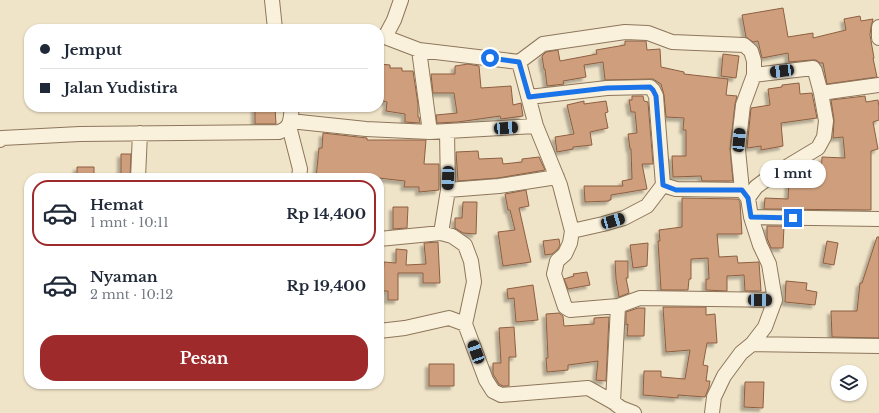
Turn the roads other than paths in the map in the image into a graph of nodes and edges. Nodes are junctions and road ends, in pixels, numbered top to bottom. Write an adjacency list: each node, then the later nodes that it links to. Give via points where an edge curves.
1 (272, 0): 3 (street)
2 (401, 0): 5 (street, via 394,20)
3 (274, 24)
4 (879, 27): 7 (street)
5 (384, 34)
6 (384, 38): 8 (street)
7 (879, 38)
8 (418, 50): 9 (street); 16 (street)
9 (519, 62): 10 (street, via 543,44 625,32 648,33 672,42 744,45 751,51); 13 (street)
10 (754, 75): 12 (street, via 813,68); 25 (street, via 743,105 738,150)
11 (879, 85): 12 (street)
12 (821, 92): 25 (street, via 826,121 824,137 818,148)
13 (529, 97): 15 (street); 23 (street, via 607,88 650,87 656,96)
14 (290, 118): 16 (street, via 366,129); 18 (street, via 285,130 278,132); 21 (street)
15 (536, 126): 17 (street); 22 (street)
16 (430, 132): 17 (street)
17 (447, 132): 24 (street)
18 (140, 133): 19 (street, via 15,137); 20 (street)
19 (0, 140)
20 (138, 173)
21 (300, 173)
22 (557, 177): 24 (street, via 499,186); 28 (street)
23 (663, 185): 25 (street, via 676,190); 28 (street, via 647,206 624,218)
24 (448, 190): 29 (street)
25 (745, 194): 26 (street)
26 (751, 217): 27 (street); 31 (street, via 769,264)
27 (879, 219)
28 (572, 231): 32 (street, via 570,243 565,254 557,261 554,274 565,307 570,310)
29 (441, 234): 30 (street); 33 (street, via 452,236 465,245 471,261 474,282)
30 (384, 239)
31 (775, 300): 32 (street, via 640,298); 35 (street, via 765,327)
32 (618, 306): 37 (street)
33 (466, 324): 34 (street, via 449,318); 37 (street, via 486,380 493,391 501,395 588,388)
34 (384, 330)
35 (752, 344): 36 (street); 39 (street, via 741,353 724,376 714,397)
36 (879, 346)
37 (613, 402): 38 (street)
38 (634, 413)
39 (712, 413)

